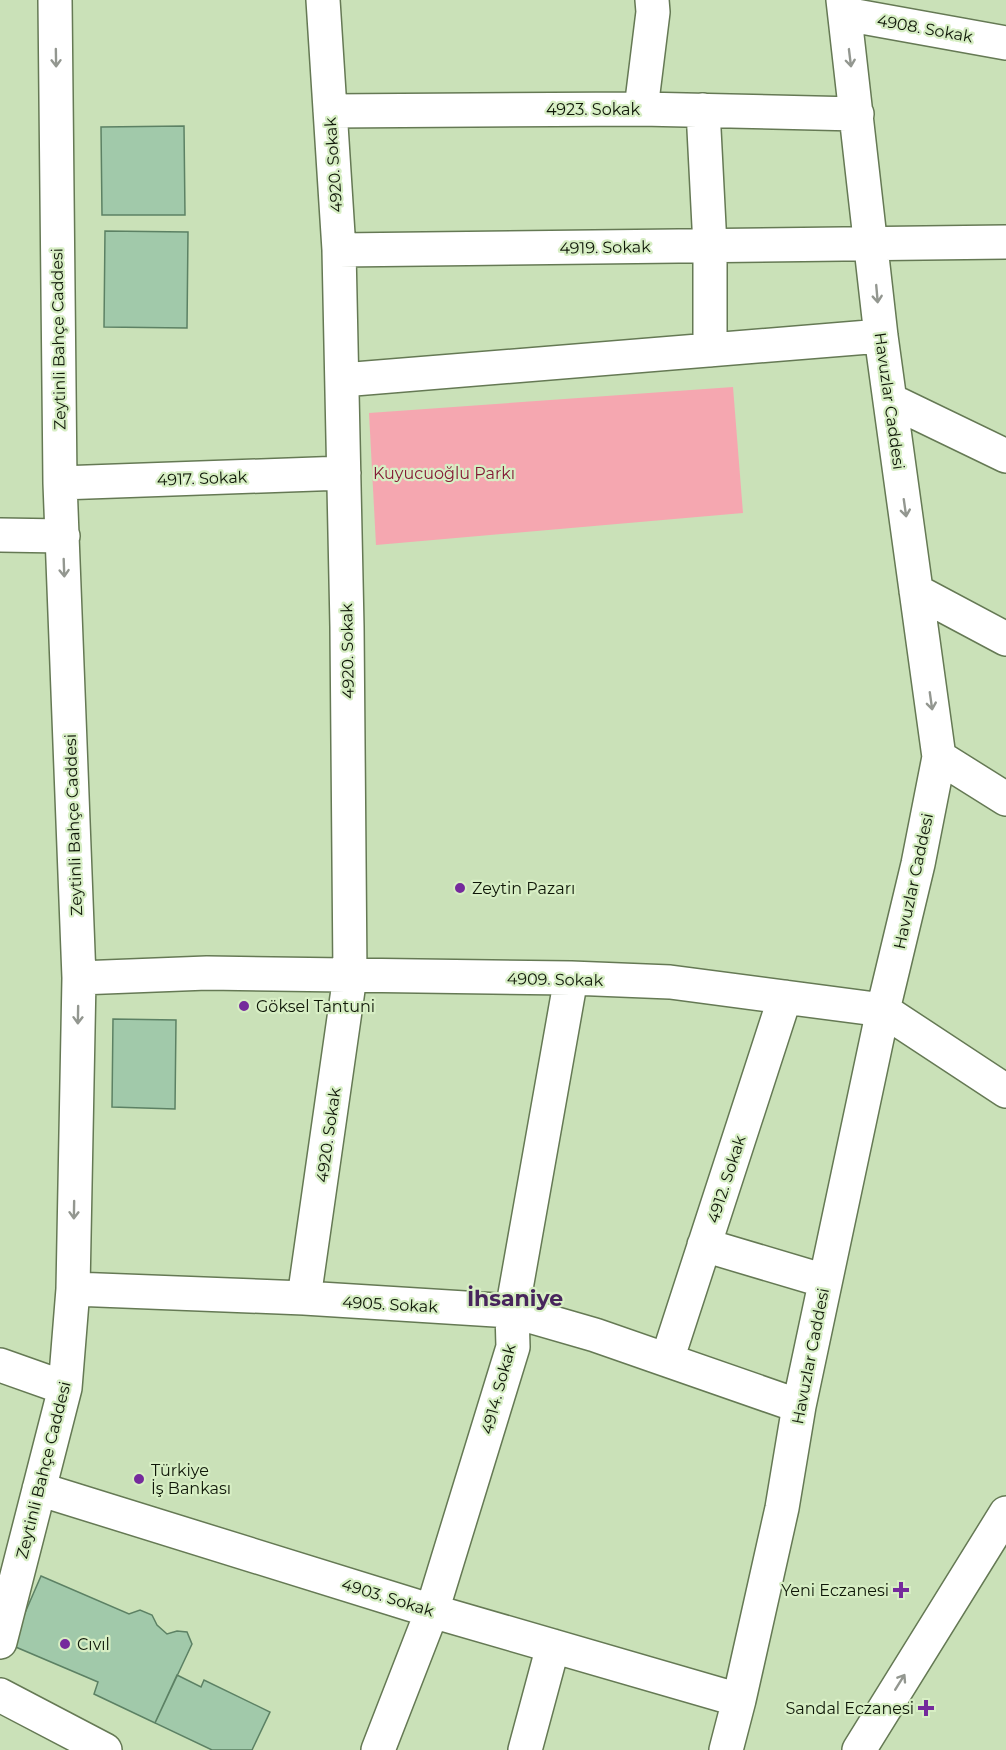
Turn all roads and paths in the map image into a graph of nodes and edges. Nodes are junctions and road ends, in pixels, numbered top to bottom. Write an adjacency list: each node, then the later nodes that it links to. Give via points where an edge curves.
1 (55, 0): 20 (street, Zeytinli Bahçe Caddesi, one-way to 20)
2 (323, 0): 8 (street, 4920. Sokak)
3 (652, 0): 6 (street)
4 (844, 7): 5 (street, 4908. Sokak); 9 (street, Havuzlar Caddesi, one-way to 9)
5 (1006, 42)
6 (641, 109): 7 (street, 4923. Sokak); 8 (street, 4923. Sokak)
7 (703, 110): 9 (street, 4923. Sokak); 12 (street)
8 (330, 111): 13 (street, 4920. Sokak)
9 (857, 114): 11 (street, Havuzlar Caddesi)
10 (1006, 242): 11 (street, 4919. Sokak)
11 (872, 244): 12 (street, 4919. Sokak); 14 (street, Havuzlar Caddesi, one-way to 14)
12 (710, 246): 13 (street, 4919. Sokak); 15 (street)
13 (339, 250): 16 (street, 4920. Sokak)
14 (880, 336): 15 (street); 17 (street, Havuzlar Caddesi)
15 (710, 350): 16 (street)
16 (342, 380): 19 (street, 4920. Sokak)
17 (890, 400): 18 (street); 23 (street, Havuzlar Caddesi, one-way to 23)
18 (1006, 456)
19 (344, 472): 20 (street, 4917. Sokak); 27 (street, 4920. Sokak)
20 (60, 483): 22 (street, Zeytinli Bahçe Caddesi)
21 (0, 535): 22 (street)
22 (63, 536): 28 (street, Zeytinli Bahçe Caddesi, one-way to 28)
23 (916, 591): 24 (street); 25 (street, Havuzlar Caddesi, one-way to 25)
24 (1006, 639)
25 (939, 757): 26 (street); 31 (street, Havuzlar Caddesi)
26 (1006, 799)
27 (351, 976): 28 (street, 4909. Sokak, via 207,973); 29 (street, 4909. Sokak); 36 (street, 4920. Sokak)
28 (79, 978): 35 (street, Zeytinli Bahçe Caddesi, one-way to 35)
29 (572, 978): 30 (street, 4909. Sokak, via 670,982); 37 (street, 4914. Sokak)
30 (785, 998): 31 (street, 4909. Sokak); 33 (street, 4912. Sokak)
31 (883, 1010): 32 (street, 4909. Sokak); 34 (street, Havuzlar Caddesi)
32 (1006, 1091)
33 (704, 1245): 34 (street); 38 (street, 4912. Sokak)
34 (825, 1281): 41 (street, Havuzlar Caddesi)
35 (73, 1289): 36 (street, 4905. Sokak); 40 (street, Zeytinli Bahçe Caddesi)
36 (304, 1299): 37 (street, 4905. Sokak)
37 (512, 1311): 38 (street, 4905. Sokak); 44 (street, 4914. Sokak, via 513,1347)
38 (667, 1360): 41 (street, 4905. Sokak)
39 (0, 1365): 40 (street)
40 (65, 1388): 42 (street, Zeytinli Bahçe Caddesi)
41 (799, 1406): 48 (street, Havuzlar Caddesi, via 782,1508)
42 (39, 1489): 44 (street, 4903. Sokak); 45 (street, Zeytinli Bahçe Caddesi)
43 (1006, 1513): 53 (street, one-way to 43)
44 (432, 1611): 46 (street, 4903. Sokak); 50 (street, 4914. Sokak)
45 (0, 1642)
46 (553, 1646): 48 (street, 4903. Sokak); 51 (street)
47 (0, 1695): 49 (street)
48 (739, 1700): 52 (street, Havuzlar Caddesi)
49 (105, 1750)
50 (378, 1750)
51 (525, 1750)
52 (726, 1750)
53 (859, 1750)

